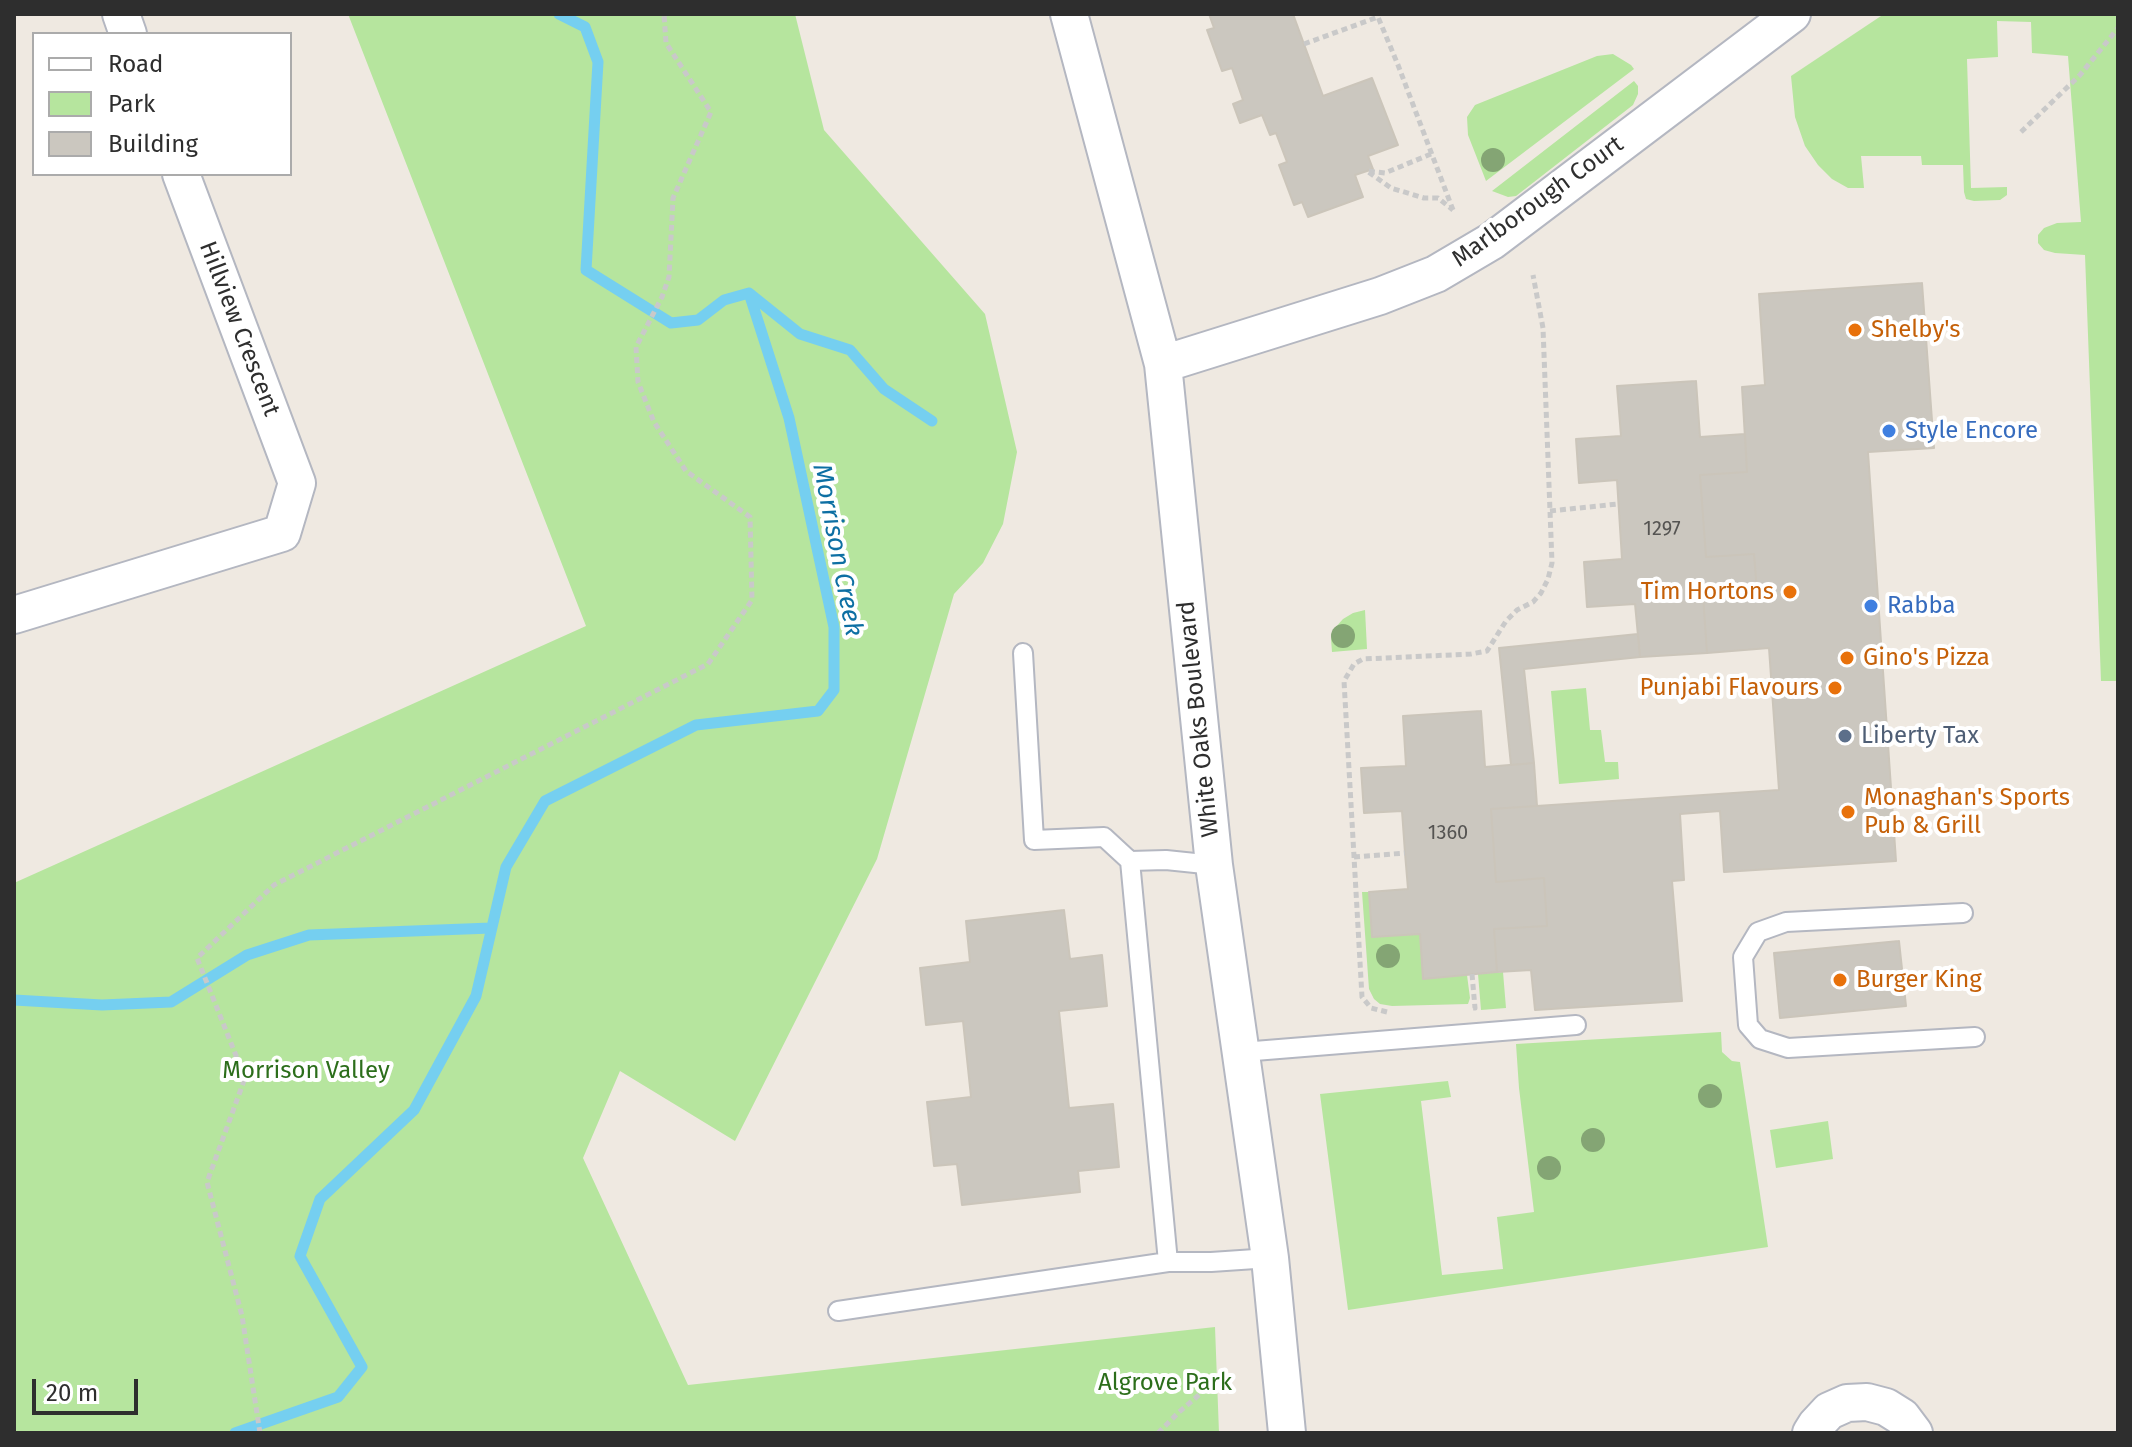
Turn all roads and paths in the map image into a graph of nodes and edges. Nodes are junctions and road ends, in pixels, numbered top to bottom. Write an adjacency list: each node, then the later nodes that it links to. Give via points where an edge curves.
1 (664, 14): 30 (path, via 666,43 711,112 673,198 669,277 636,347 638,382 654,422 686,471 750,517 752,600 708,664 274,885 197,958 245,1078 207,1182 242,1316)
2 (1069, 14): 10 (street, White Oaks Boulevard)
3 (1792, 14): 10 (street, Marlborough Court, via 1492,241 1436,274)
4 (2118, 28): 6 (path, via 2080,75)
5 (1304, 44): 7 (path, via 1378,17)
6 (2021, 132)
7 (1431, 154): 7 (path, via 1453,210 1438,198 1391,188 1367,171 1385,173)
8 (182, 176): 13 (street, Hillview Crescent, via 297,483 282,533)
9 (1533, 275): 12 (path, via 1543,328)
10 (1163, 364): 18 (street, White Oaks Boulevard)
11 (1618, 504): 12 (path)
12 (1550, 511): 16 (path, via 1548,579 1533,602 1506,621 1487,651 1363,659 1348,671 1344,693)
13 (14, 615)
14 (1023, 653): 17 (lane, via 1034,840 1104,837)
15 (1405, 853): 16 (path)
16 (1354, 857): 22 (path, via 1362,997 1371,1008)
17 (1130, 861): 18 (lane); 27 (lane)
18 (1214, 865): 25 (street, White Oaks Boulevard)
19 (1963, 913): 24 (lane, via 1786,922 1758,932 1743,957 1748,1025 1760,1039 1788,1048)
20 (1472, 974): 21 (path, via 1475,1008)
21 (1460, 1008)
22 (1400, 1011)
23 (1576, 1025): 25 (lane)
24 (1975, 1037)
25 (1242, 1052): 26 (street, White Oaks Boulevard)
26 (1270, 1258): 27 (lane); 32 (street, White Oaks Boulevard)
27 (1168, 1262): 28 (lane)
28 (838, 1311)
29 (1221, 1376): 31 (path)
30 (260, 1433)
31 (1158, 1433)
32 (1287, 1433)
33 (1811, 1433): 34 (street, via 1829,1411 1867,1402 1902,1417)
34 (1914, 1433)

